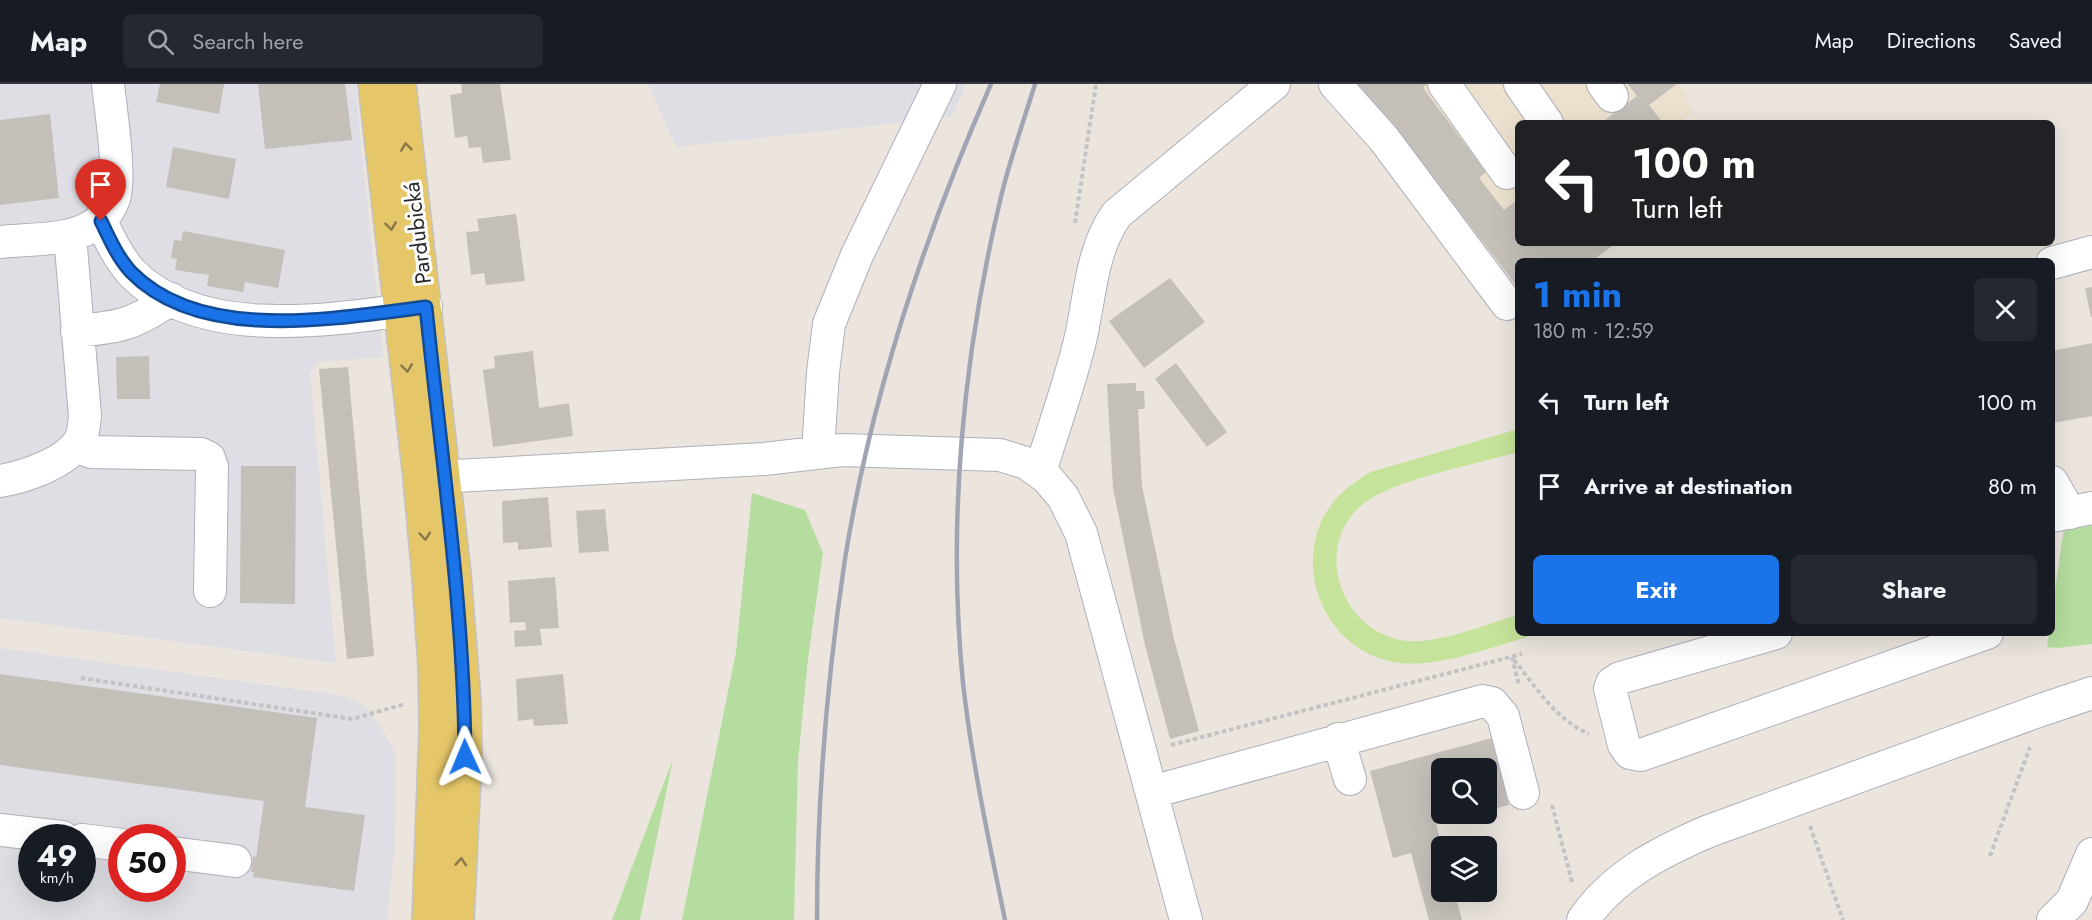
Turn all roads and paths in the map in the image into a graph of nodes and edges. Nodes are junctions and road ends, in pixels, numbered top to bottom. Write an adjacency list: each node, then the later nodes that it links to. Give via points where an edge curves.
1 (108, 84): 12 (street, via 116,180 115,196)
2 (375, 84): 20 (main road, Pardubická, one-way to 20)
3 (399, 84): 20 (main road, Pardubická, one-way to 3)
4 (940, 84): 23 (street, via 857,255 829,324)
5 (1096, 84): 13 (path)
6 (1274, 84): 24 (street, via 1111,222 1101,244 1078,347)
7 (1335, 84): 19 (street, via 1384,139)
8 (1520, 84): 10 (street)
9 (1451, 87): 11 (street)
10 (1545, 120)
11 (1507, 174)
12 (101, 221): 14 (street); 18 (street, via 130,271)
13 (1074, 225)
14 (70, 235): 15 (street); 21 (street)
15 (0, 242)
16 (2092, 252): 17 (street)
17 (2055, 262)
18 (171, 299): 20 (street, via 212,315 247,321); 21 (street, via 134,322)
19 (1507, 304)
20 (413, 308): 25 (main road, Pardubická)
21 (77, 331): 22 (street, via 85,416 83,434)
22 (76, 446): 26 (street, via 43,469); 29 (street, via 91,452 201,454 209,458)
23 (818, 453): 24 (street, via 868,450 1000,455); 25 (street)
24 (1040, 472): 37 (street, via 1063,496 1081,533)
25 (432, 477): 51 (main road, Pardubická, one-way to 51, via 435,765); 52 (main road, Pardubická, one-way to 25, via 464,702)
26 (0, 481)
27 (2055, 487): 28 (street)
28 (2071, 512)
29 (210, 591)
30 (1766, 636): 38 (street, via 1612,683 1610,689)
31 (1978, 636): 38 (street, via 1641,755 1630,753)
32 (1522, 654): 33 (path)
33 (1512, 657): 37 (path, via 1167,746 1154,733); 38 (path, via 1538,692 1571,723 1586,733 1607,739)
34 (81, 678): 36 (path, via 352,719)
35 (2092, 693): 54 (street, via 1680,843 1625,875)
36 (412, 702)
37 (1135, 732): 42 (street)
38 (1622, 736)
39 (1338, 740): 41 (street); 42 (street); 43 (street, via 1472,702 1492,703 1503,716)
40 (2031, 746): 48 (path)
41 (1350, 779)
42 (1152, 792): 53 (street)
43 (1523, 793)
44 (1808, 819): 55 (path)
45 (0, 830): 46 (street)
46 (18, 832)
47 (186, 854): 49 (street)
48 (1990, 856)
49 (235, 861)
50 (2091, 861): 56 (street, via 2072,902)
51 (429, 920)
52 (457, 920)
53 (1186, 920)
54 (1582, 920)
55 (1843, 920)
56 (2053, 920)

